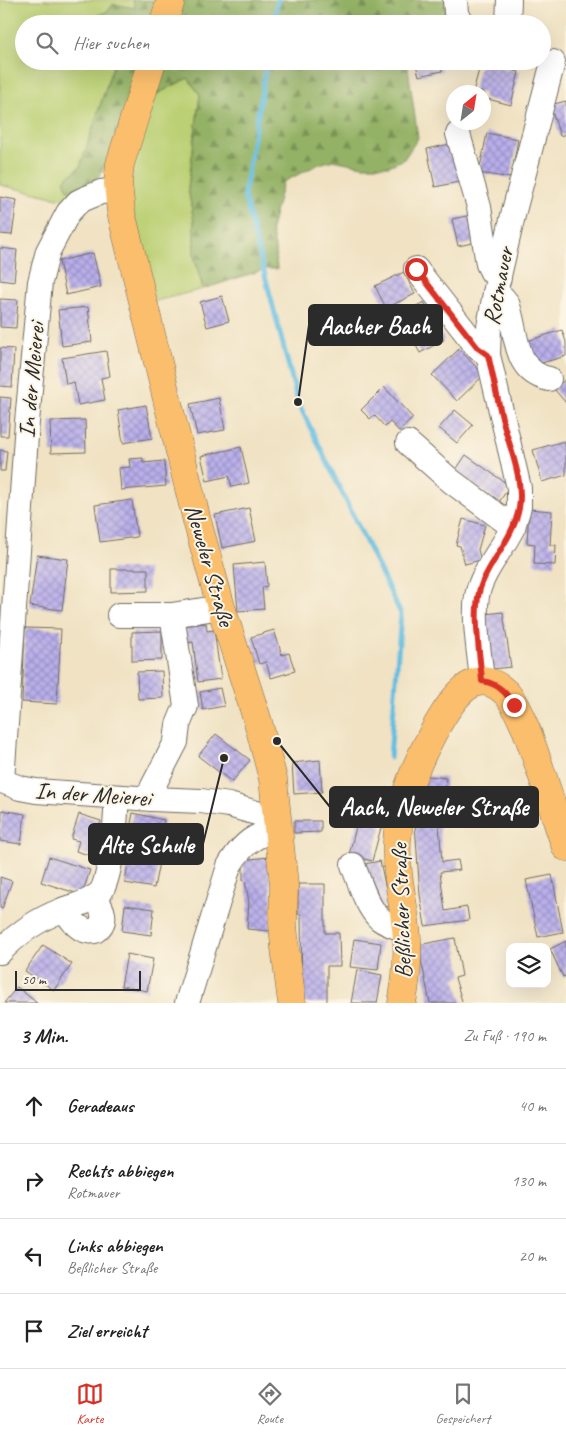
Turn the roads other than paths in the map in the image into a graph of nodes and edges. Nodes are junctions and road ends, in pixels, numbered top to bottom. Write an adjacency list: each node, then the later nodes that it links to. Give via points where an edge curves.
1 (171, 0): 4 (main road)
2 (455, 0): 5 (street)
3 (509, 0): 6 (street)
4 (167, 15)
5 (457, 15)
6 (508, 15)
7 (554, 63): 12 (street, Rotmauer)
8 (149, 70): 10 (main road, Neweler Straße, via 120,164)
9 (458, 134): 12 (street, via 479,207 488,264)
10 (118, 190): 17 (main road, Neweler Straße, via 134,268); 21 (street, In der Meierei, via 93,195 78,202 68,213 48,251 42,275 27,422)
11 (416, 269): 13 (street, via 478,348)
12 (497, 286): 13 (street, Rotmauer, via 489,327); 14 (street, via 507,303 516,344 528,370)
13 (488, 355): 16 (street, Rotmauer, via 520,488)
14 (550, 379)
15 (408, 443): 16 (street, via 451,481)
16 (513, 527): 20 (street, Rotmauer, via 482,582 478,596)
17 (221, 607): 19 (street); 24 (main road, Neweler Straße, via 266,748)
18 (119, 615): 19 (street)
19 (172, 615): 23 (street, via 186,706 178,725 176,742 152,788)
20 (482, 681): 25 (main road, via 505,692 520,715); 27 (main road, Beßlicher Straße, via 465,688 451,704 427,745 404,798 399,823 397,876)
21 (1, 783): 22 (street, In der Meierei, via 36,791)
22 (116, 797): 23 (street, In der Meierei); 28 (street, via 106,881 100,894 25,929)
23 (152, 799): 24 (street, In der Meierei, via 215,803 260,814)
24 (278, 824): 29 (street, via 251,841 229,866); 30 (main road, Neweler Straße, via 284,885 283,924)
25 (566, 847)
26 (353, 865): 27 (street, via 375,913 387,923)
27 (406, 930): 31 (main road, Beßlicher Straße)
28 (0, 952)
29 (187, 1003)
30 (292, 1003)
31 (402, 1003)

